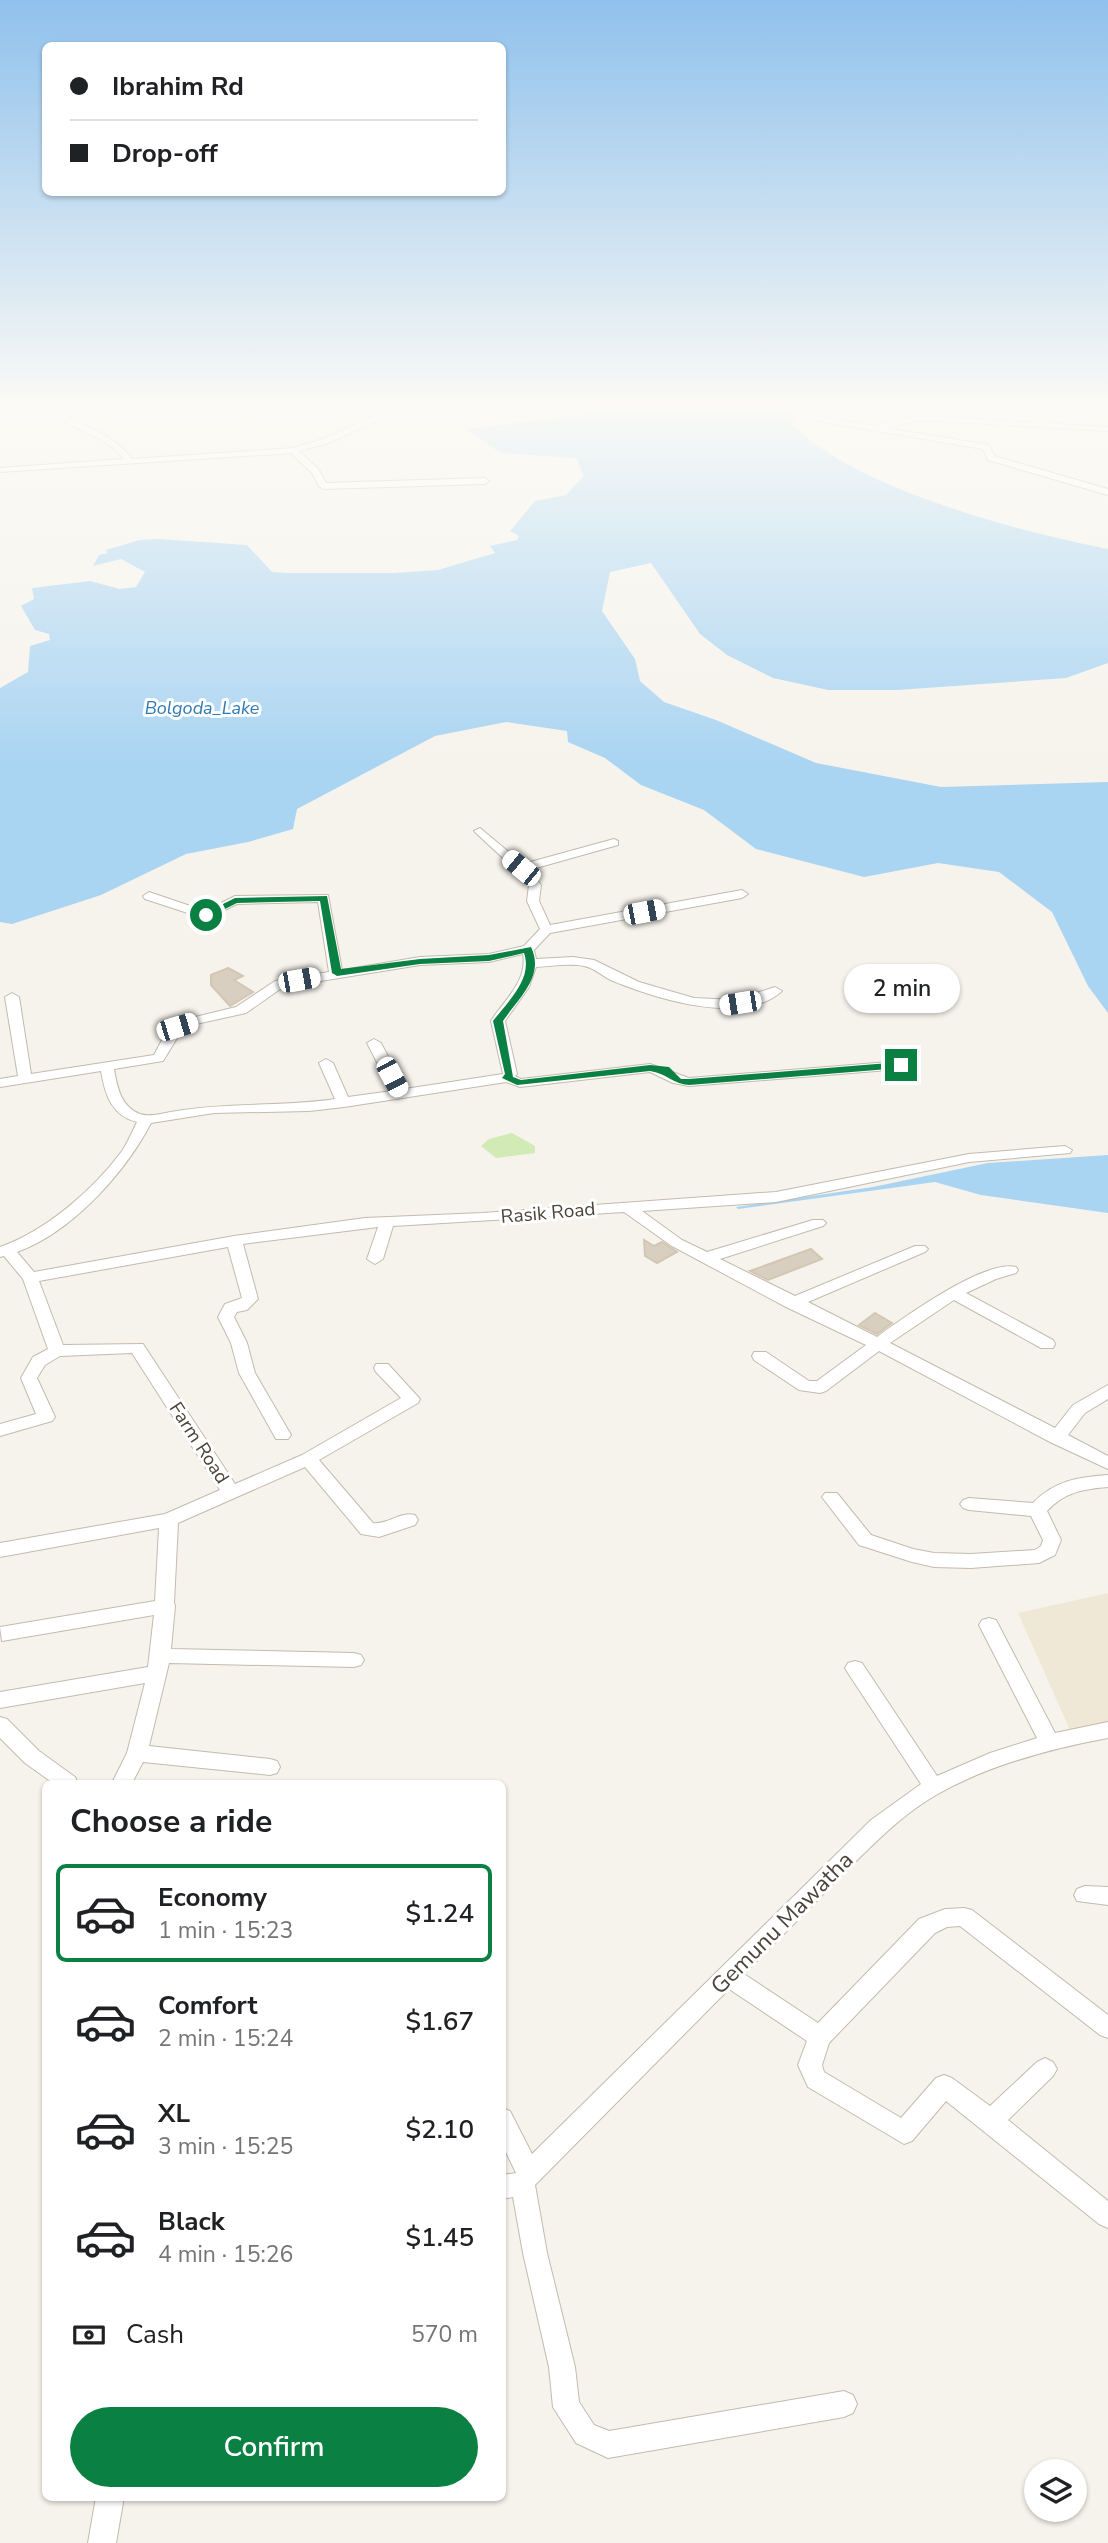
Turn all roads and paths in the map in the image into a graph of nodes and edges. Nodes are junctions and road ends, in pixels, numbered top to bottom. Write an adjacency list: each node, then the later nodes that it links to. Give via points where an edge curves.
1 (480, 831): 3 (street)
2 (614, 843): 3 (street)
3 (521, 868): 6 (street, via 535,885 533,901)
4 (742, 894): 6 (street)
5 (149, 896): 8 (street, via 206,915 235,900 324,898)
6 (546, 930): 7 (street)
7 (530, 956): 8 (street, via 420,961); 9 (street, via 589,962 668,998 703,1004 756,1001); 16 (street, via 530,977 498,1021 510,1074)
8 (337, 973): 14 (street, via 263,990 256,1002 240,1011 177,1027 158,1058)
9 (775, 991)
10 (12, 997): 15 (street)
11 (374, 1043): 18 (street)
12 (326, 1063): 19 (street)
13 (901, 1065): 16 (street, via 689,1082 678,1082 665,1069 650,1068 520,1083)
14 (107, 1066): 15 (street); 20 (street, via 113,1099 131,1118)
15 (25, 1077): 17 (street)
16 (507, 1078): 18 (street)
17 (0, 1083)
18 (401, 1094): 19 (street)
19 (344, 1103): 20 (street, via 214,1109)
20 (146, 1120): 27 (street, via 130,1151 103,1180 35,1238)
21 (1065, 1150): 22 (street, Rasik Road, via 969,1158 801,1194)
22 (625, 1206): 23 (street, Rasik Road); 28 (street)
23 (387, 1222): 25 (street, Rasik Road); 29 (street)
24 (818, 1223): 28 (street)
25 (234, 1241): 31 (street, Rasik Road); 41 (street, via 250,1299 231,1308 226,1317 247,1373)
26 (920, 1249): 33 (street)
27 (4, 1251): 31 (street)
28 (706, 1258): 33 (street)
29 (375, 1259)
30 (1010, 1270): 32 (street, via 993,1272)
31 (30, 1278): 36 (street)
32 (955, 1294): 34 (street); 35 (street)
33 (792, 1303): 35 (street)
34 (1047, 1344)
35 (878, 1345): 37 (street, via 814,1389); 42 (street)
36 (57, 1352): 40 (street, via 39,1360 29,1377 46,1417); 46 (street, Farm Road, via 137,1348)
37 (760, 1356)
38 (382, 1368): 43 (street, via 412,1399)
39 (1108, 1391): 42 (street, via 1079,1409)
40 (0, 1430)
41 (282, 1435)
42 (1056, 1438): 44 (street)
43 (308, 1459): 46 (street); 51 (street, via 366,1529 379,1531)
44 (1108, 1463)
45 (1108, 1481): 49 (street, via 1068,1485)
46 (232, 1494): 50 (street, Farm Road)
47 (831, 1497): 49 (street, via 865,1540 934,1560 1039,1556 1049,1550 1052,1540)
48 (969, 1504): 49 (street)
49 (1037, 1510)
50 (169, 1520): 52 (street, Farm Road); 53 (street)
51 (409, 1520)
52 (0, 1550)
53 (166, 1606): 55 (street); 57 (street)
54 (989, 1625): 62 (street)
55 (2, 1634)
56 (354, 1660): 57 (street)
57 (157, 1665): 59 (street); 63 (street)
58 (855, 1668): 67 (street)
59 (0, 1700)
60 (0, 1725): 65 (street)
61 (1108, 1730): 62 (street, Gemunu Mawatha)
62 (1049, 1742): 67 (street, Gemunu Mawatha)
63 (137, 1753): 64 (street); 66 (street)
64 (270, 1767)
65 (64, 1780)
66 (126, 1780)
67 (933, 1786): 70 (street, Gemunu Mawatha, via 878,1826)
68 (1085, 1895): 69 (street)
69 (1108, 1896)
70 (729, 1977): 72 (street); 76 (street, Gemunu Mawatha)
71 (1108, 2028): 72 (street, via 964,1917 945,1918 927,1926)
72 (820, 2037): 74 (street, via 810,2065 816,2079 891,2127 904,2133 944,2086)
73 (1045, 2069): 74 (street)
74 (991, 2121): 77 (street)
75 (506, 2134): 76 (street)
76 (518, 2181): 78 (street, via 562,2367 566,2407 585,2434 608,2445)
77 (1108, 2216)
78 (844, 2404)
79 (109, 2501): 80 (street)
80 (102, 2543)

